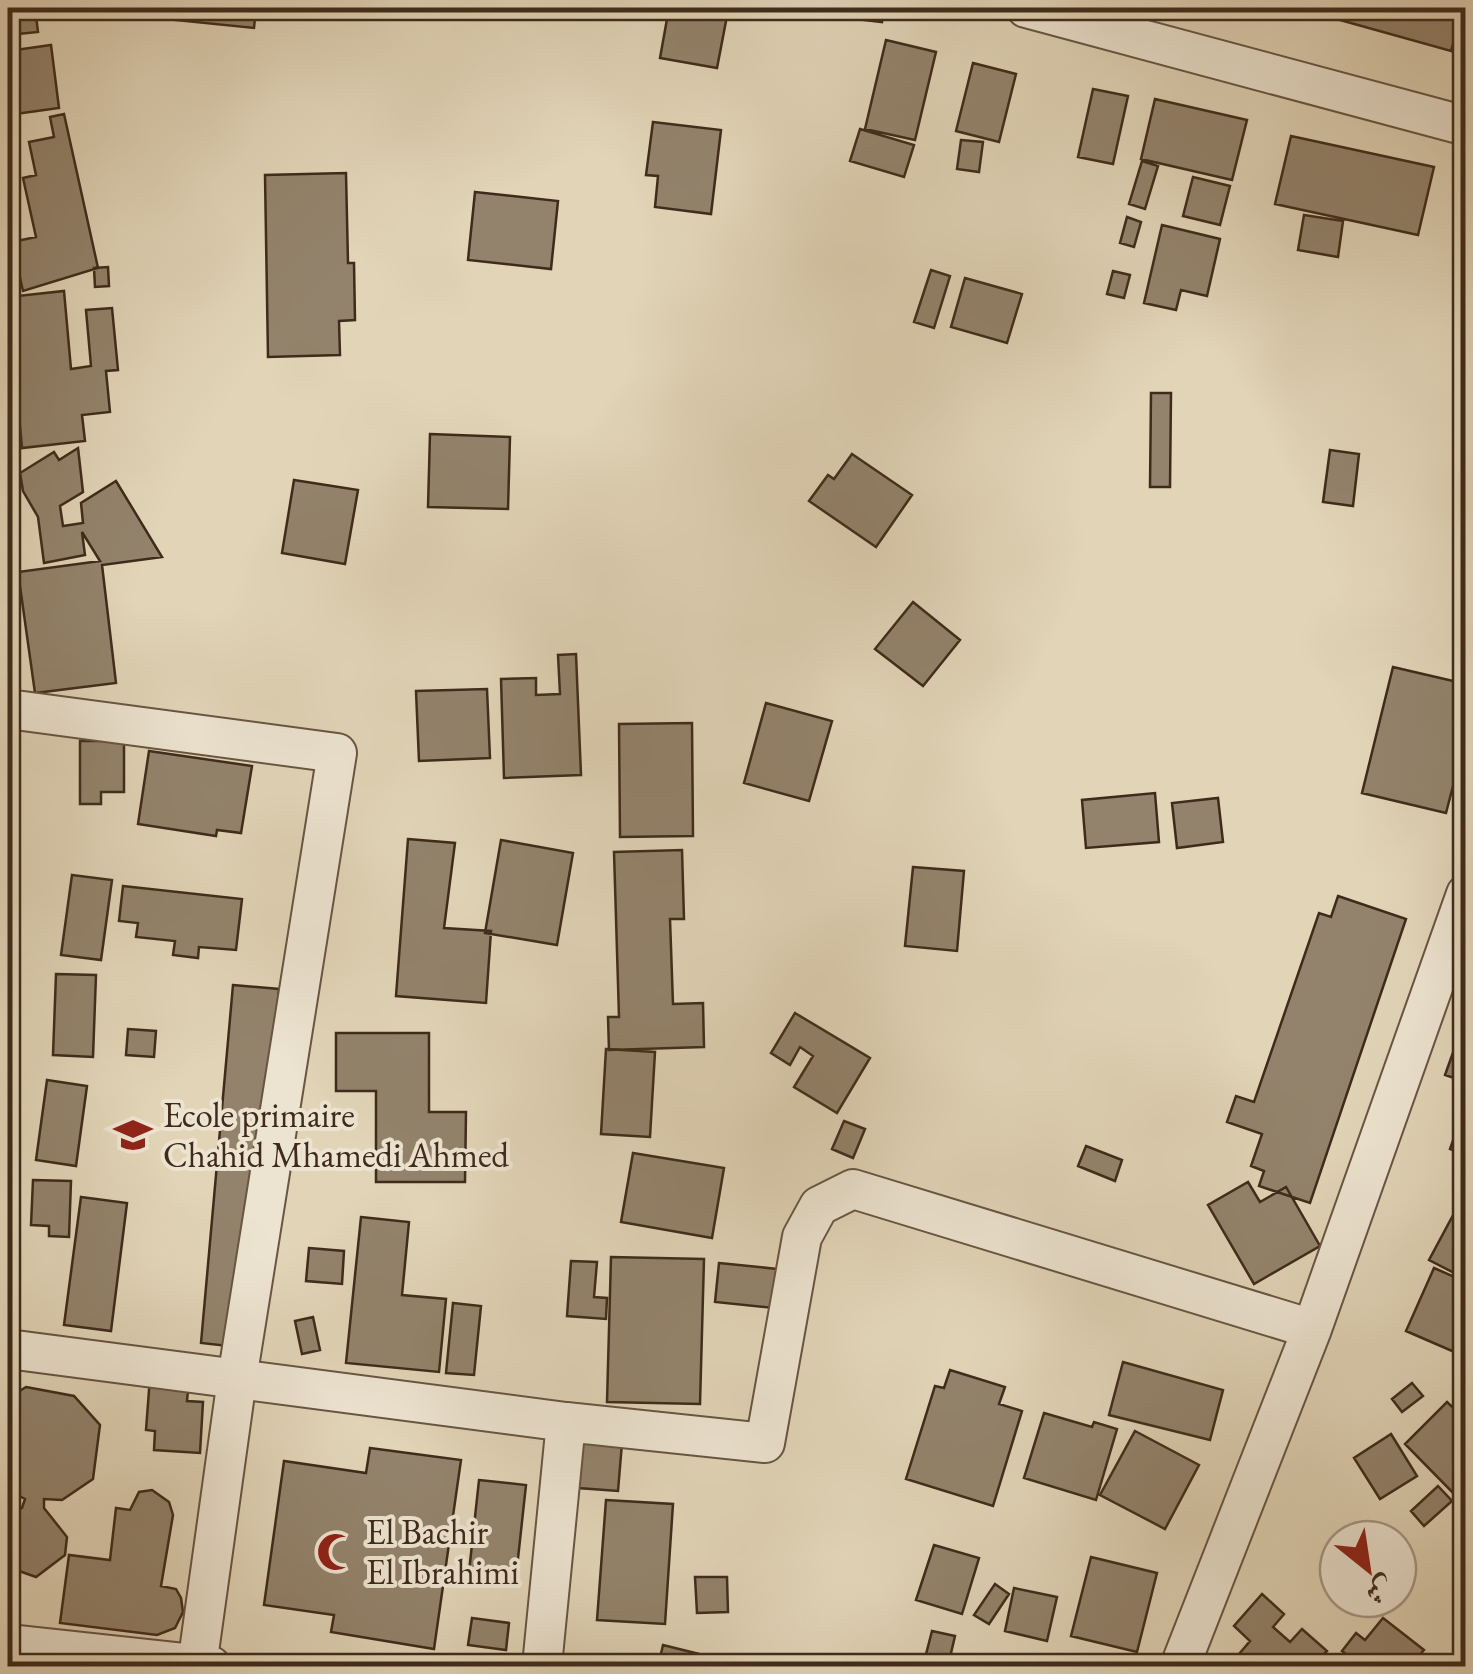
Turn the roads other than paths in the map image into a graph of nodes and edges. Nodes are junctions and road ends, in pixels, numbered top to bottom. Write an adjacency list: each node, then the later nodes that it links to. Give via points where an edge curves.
1 (1026, 8): 2 (street)
2 (1466, 126)
3 (8, 710): 7 (street, via 337,753)
4 (1466, 894): 5 (street)
5 (1312, 1330): 8 (street, via 854,1189 818,1206 802,1237 765,1443); 12 (street)
6 (8, 1349): 7 (street)
7 (237, 1379): 8 (street); 10 (street)
8 (566, 1422): 11 (street)
9 (8, 1644): 10 (street)
10 (202, 1666)
11 (542, 1666)
12 (1180, 1666)

